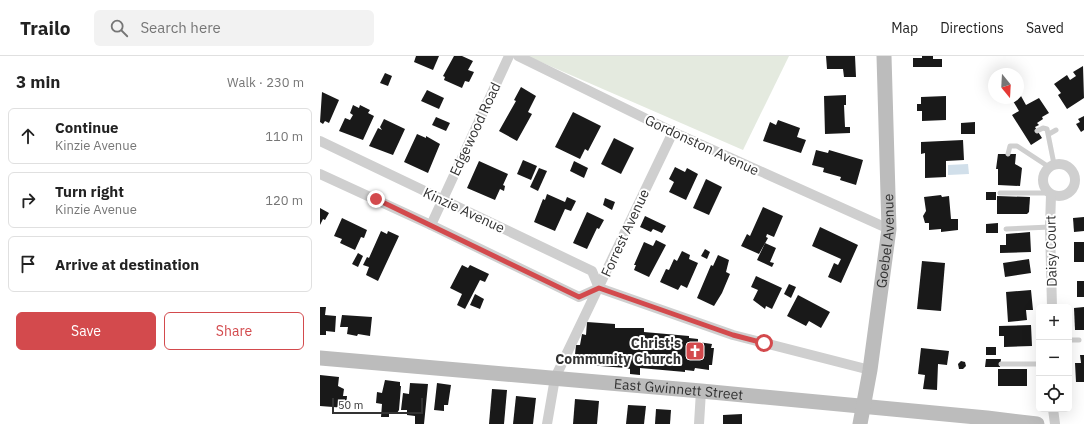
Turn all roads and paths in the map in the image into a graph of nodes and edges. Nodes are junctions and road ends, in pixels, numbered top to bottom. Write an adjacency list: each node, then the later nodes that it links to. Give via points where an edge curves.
1 (509, 56): 14 (street, Edgewood Road)
2 (518, 56): 6 (street, Gordonston Avenue)
3 (884, 56): 18 (main road, Goebel Avenue)
4 (1056, 130): 7 (lane)
5 (1037, 131): 7 (lane, via 1047,129)
6 (673, 132): 18 (street, Gordonston Avenue); 19 (street, Forrest Avenue)
7 (1049, 134): 10 (lane)
8 (320, 141): 14 (street, Kinzie Avenue)
9 (1008, 154): 10 (lane, via 1010,146 1017,146)
10 (1052, 165): 13 (street, Daisy Court, via 1043,176 1044,186); 13 (street, Daisy Court, via 1065,164 1070,167 1074,171 1076,182 1067,195)
11 (320, 174): 15 (street, Kinzie Avenue)
12 (1000, 193): 13 (lane)
13 (1050, 194): 16 (street, Daisy Court)
14 (443, 200): 15 (street, Edgewood Road); 19 (street, Kinzie Avenue, via 592,271)
15 (431, 225): 19 (street, Kinzie Avenue, via 579,297)
16 (1050, 227): 17 (lane); 20 (street, Daisy Court)
17 (1006, 229)
18 (889, 230): 26 (main road, Goebel Avenue)
19 (599, 288): 26 (street, via 733,335); 27 (street, Forrest Avenue)
20 (1052, 304)
21 (1072, 340): 22 (lane)
22 (1079, 340)
23 (320, 358): 27 (main road, East Gwinnett Street)
24 (1000, 364): 25 (lane)
25 (1036, 364)
26 (870, 370): 29 (main road, Goebel Avenue)
27 (555, 378): 28 (main road, East Gwinnett Street); 31 (street, Forrest Avenue)
28 (701, 391): 29 (main road, East Gwinnett Street); 32 (street)
29 (863, 406): 33 (main road, Goebel Avenue); 34 (main road, East Gwinnett Street)
30 (1053, 412): 35 (street)
31 (547, 424)
32 (699, 424)
33 (860, 424)
34 (1037, 424)
35 (1054, 424)

